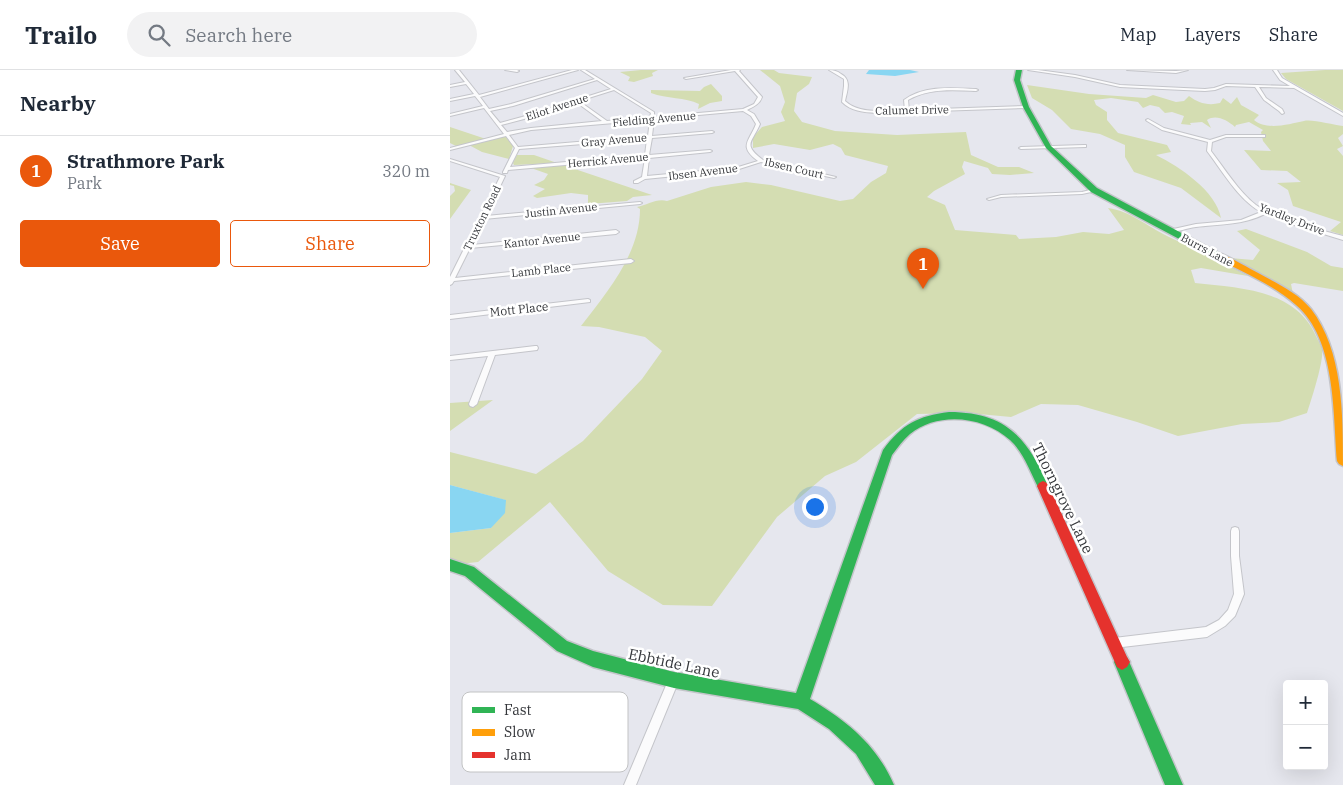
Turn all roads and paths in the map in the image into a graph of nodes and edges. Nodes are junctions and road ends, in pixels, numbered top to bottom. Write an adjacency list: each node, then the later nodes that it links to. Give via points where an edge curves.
1 (507, 70): 12 (street)
2 (576, 70): 22 (street)
3 (582, 70): 15 (street)
4 (737, 70): 14 (street); 27 (street, via 760,99 756,105)
5 (831, 70): 28 (street, Calumet Drive, via 847,80 843,101 852,108 876,112)
6 (1019, 70): 25 (street, Burrs Lane, via 1017,80)
7 (1030, 70): 18 (street, via 1120,86 1205,90 1226,85)
8 (1129, 70): 9 (street)
9 (1186, 70)
10 (1275, 70): 19 (street)
11 (457, 71): 13 (street); 16 (street)
12 (517, 71)
13 (450, 74)
14 (686, 78)
15 (597, 79): 20 (street); 26 (street, via 512,105)
16 (467, 83): 17 (street); 22 (street)
17 (450, 86)
18 (1257, 87): 19 (street); 29 (street, via 1265,99)
19 (1296, 87): 31 (street)
20 (614, 89): 24 (street, Eliot Avenue); 32 (street, via 653,113)
21 (976, 90): 28 (street, via 946,89 918,93 906,100)
22 (476, 96): 23 (street); 26 (street)
23 (450, 100)
24 (576, 101): 34 (street); 35 (street, Eliot Avenue)
25 (1026, 107): 28 (street, Calumet Drive); 42 (street, Burrs Lane)
26 (486, 109): 30 (street); 35 (street)
27 (744, 110): 32 (street, Fielding Avenue); 49 (street, Ibsen Court, via 757,119 748,148)
28 (907, 111)
29 (1282, 113)
30 (450, 115)
31 (1343, 116)
32 (652, 119): 34 (street, Fielding Avenue); 39 (street)
33 (1148, 120): 40 (street, via 1163,129)
34 (607, 123): 37 (street, Fielding Avenue, via 530,129)
35 (499, 124): 37 (street)
36 (712, 132): 39 (street, Gray Avenue)
37 (506, 135): 43 (street); 45 (street, Fielding Avenue)
38 (1264, 136): 40 (street, via 1226,136)
39 (650, 137): 43 (street, Gray Avenue); 47 (street)
40 (1210, 141): 58 (street, Yardley Drive, via 1209,151 1251,203)
41 (1084, 146): 42 (street)
42 (1048, 147): 44 (street); 55 (street, Burrs Lane)
43 (517, 148): 50 (street)
44 (1020, 148)
45 (450, 149)
46 (710, 151): 47 (street, Herrick Avenue)
47 (647, 156): 50 (street, Herrick Avenue); 53 (street)
48 (450, 160): 51 (street, Truxton Road)
49 (761, 161): 52 (street, Ibsen Court); 53 (street, Ibsen Avenue, via 736,169)
50 (507, 169): 51 (street)
51 (503, 176): 59 (street, Truxton Road)
52 (834, 177)
53 (644, 178): 54 (street)
54 (636, 182)
55 (1094, 190): 56 (street); 60 (street, Burrs Lane)
56 (989, 199)
57 (640, 203): 59 (street, Justin Avenue)
58 (1266, 212): 60 (street, via 1245,222 1196,224); 62 (street, Yardley Drive)
59 (483, 218): 63 (street, Truxton Road)
60 (1171, 231): 72 (street, Burrs Lane, via 1275,286 1306,310 1325,337)
61 (616, 232): 63 (street, Kantor Avenue)
62 (1343, 238)
63 (468, 247): 65 (street, Truxton Road)
64 (630, 261): 65 (street, Lamb Place)
65 (451, 282)
66 (588, 301): 67 (street, Mott Place)
67 (450, 316)
68 (535, 348): 69 (street)
69 (492, 353): 70 (street); 71 (street)
70 (450, 358)
71 (473, 404)
72 (1341, 420): 73 (street, Burrs Lane)
73 (1343, 461)
74 (1235, 531): 76 (street, via 1239,594 1232,613 1222,623 1207,632)
75 (450, 565): 77 (street, Ebbtide Lane, via 468,571 562,646 593,659)
76 (1114, 643): 78 (street, Thorngrove Lane, via 1029,456 1018,441 1002,428 982,420 960,415 939,416 922,420 907,429 894,440 887,452); 81 (street, Thorngrove Lane)
77 (674, 680): 78 (street, Ebbtide Lane); 79 (street)
78 (800, 702): 80 (street, Ebbtide Lane, via 835,723 862,748)
79 (630, 785)
80 (884, 785)
81 (1174, 785)

